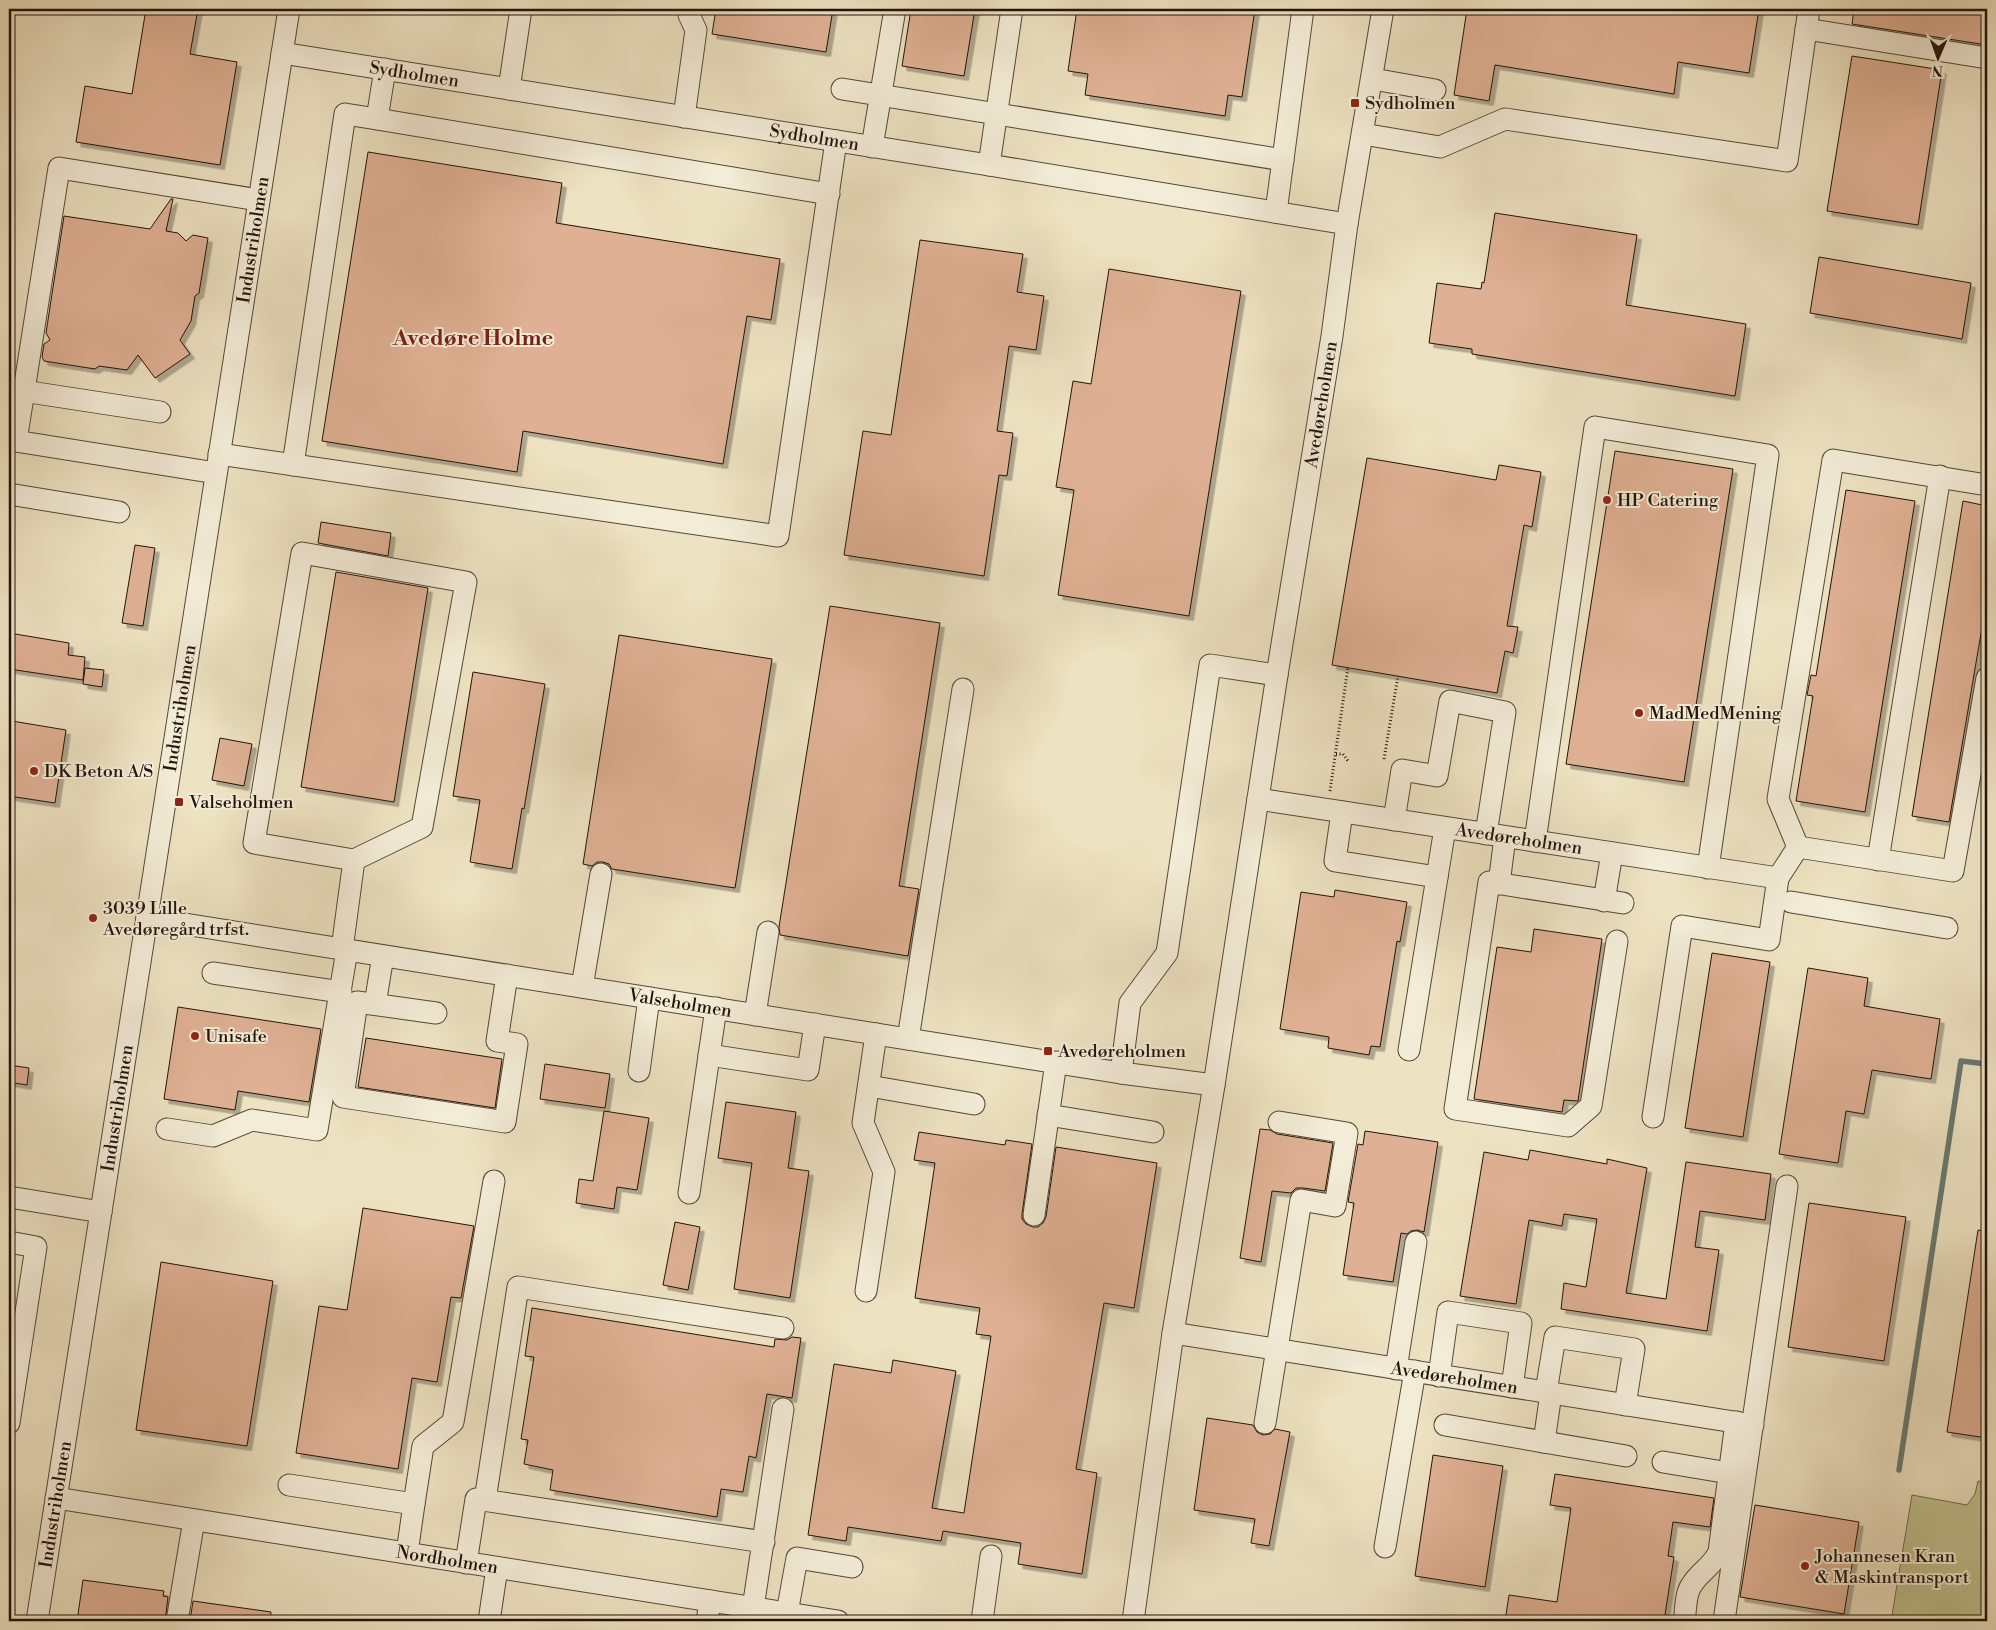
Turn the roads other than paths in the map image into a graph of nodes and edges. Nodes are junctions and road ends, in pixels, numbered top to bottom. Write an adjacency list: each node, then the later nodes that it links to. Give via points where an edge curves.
1 (288, 9): 9 (street, Industriholmen)
2 (521, 9): 13 (street)
3 (690, 9): 18 (street, via 688,15 696,30)
4 (896, 9): 16 (street)
5 (1012, 9): 17 (street)
6 (1303, 9): 23 (street)
7 (1383, 9): 12 (street, Avedøreholmen)
8 (1808, 19): 10 (street); 20 (street, via 1787,161 1505,119 1440,147)
9 (282, 53): 11 (street, Sydholmen); 26 (street, Industriholmen)
10 (1987, 58)
11 (385, 69): 13 (street, Sydholmen); 19 (street)
12 (1373, 79): 15 (street); 20 (street, Avedøreholmen)
13 (509, 89): 18 (street, Sydholmen)
14 (842, 89): 16 (street)
15 (1435, 90)
16 (881, 95): 17 (street); 22 (street)
17 (997, 114): 23 (street); 24 (street)
18 (684, 117): 21 (street, Sydholmen)
19 (378, 119): 25 (street); 33 (street, via 344,114)
20 (1363, 134): 28 (street, Avedøreholmen)
21 (836, 141): 22 (street, Sydholmen); 25 (street)
22 (872, 147): 24 (street, Sydholmen)
23 (1283, 160): 27 (street)
24 (988, 165): 27 (street, Sydholmen)
25 (828, 194): 33 (street, via 778,536)
26 (259, 200): 29 (street, via 59,168); 32 (street, Industriholmen)
27 (1276, 212): 28 (street, Sydholmen)
28 (1348, 224): 38 (street, Avedøreholmen)
29 (24, 391): 30 (street); 31 (street)
30 (160, 412)
31 (12, 441): 32 (street)
32 (218, 464): 33 (street); 57 (street, Industriholmen)
33 (293, 465)
34 (1940, 476): 35 (street); 47 (street, via 1833,460 1778,799); 50 (street)
35 (1987, 485)
36 (9, 494): 37 (street)
37 (119, 512)
38 (1277, 675): 41 (street, Avedøreholmen); 79 (street, via 1210,665 1167,953 1130,1004)
39 (1987, 678): 50 (street, via 1953,871)
40 (962, 689): 74 (street)
41 (1258, 799): 42 (street, Avedøreholmen); 80 (street, Avedøreholmen)
42 (1335, 811): 43 (street, Avedøreholmen); 53 (street, via 1335,861)
43 (1394, 820): 44 (street, Avedøreholmen); 45 (street, via 1402,770 1437,776 1450,701 1505,712)
44 (1445, 828): 45 (street, Avedøreholmen); 53 (street)
45 (1496, 835): 46 (street, Avedøreholmen); 55 (street)
46 (1535, 841): 48 (street, Avedøreholmen); 51 (street, via 1595,427 1768,455)
47 (1798, 847): 50 (street); 54 (street)
48 (1612, 853): 51 (street, Avedøreholmen); 55 (street, via 1614,902)
49 (354, 860): 49 (street, via 254,843 302,554 466,582 422,827); 61 (street)
50 (1878, 860)
51 (1708, 868): 54 (street, Avedøreholmen)
52 (601, 874): 65 (street)
53 (1437, 877): 75 (street)
54 (1778, 878): 84 (street, via 1769,940 1682,926)
55 (1499, 884): 60 (street, via 1489,882 1455,1109 1568,1126 1591,1106)
56 (1792, 902): 58 (street)
57 (147, 918): 61 (street, Valseholmen); 92 (street, Industriholmen)
58 (1947, 928)
59 (768, 932): 71 (street)
60 (1617, 941)
61 (344, 950): 62 (street, Valseholmen); 66 (street)
62 (383, 956): 64 (street, Valseholmen); 68 (street)
63 (213, 973): 66 (street)
64 (507, 975): 65 (street, Valseholmen); 68 (street, via 497,1041 517,1044 506,1122 343,1097 357,1002)
65 (582, 987): 67 (street, Valseholmen)
66 (341, 992): 86 (street, via 317,1130 252,1120 213,1136)
67 (650, 998): 69 (street, Valseholmen); 78 (street)
68 (375, 1004): 70 (street)
69 (716, 1008): 71 (street, Valseholmen); 76 (street)
70 (436, 1013)
71 (754, 1014): 72 (street, Valseholmen)
72 (815, 1024): 73 (street, Valseholmen); 76 (street, via 808,1070)
73 (876, 1034): 74 (street, Valseholmen); 81 (street)
74 (908, 1039): 77 (street, Valseholmen)
75 (1408, 1050)
76 (709, 1055): 90 (street)
77 (1056, 1062): 79 (street, Valseholmen); 83 (street)
78 (639, 1071)
79 (1121, 1072): 80 (street, Valseholmen)
80 (1214, 1085): 98 (street, Avedøreholmen)
81 (869, 1086): 82 (street); 96 (street, via 863,1123 884,1172)
82 (974, 1104)
83 (1048, 1115): 87 (street); 93 (street)
84 (1653, 1117)
85 (1279, 1122): 99 (street, via 1347,1133 1334,1206 1302,1200)
86 (168, 1129)
87 (1153, 1132)
88 (494, 1181): 117 (street, via 453,1422 423,1446)
89 (1787, 1186): 108 (street)
90 (689, 1193)
91 (9, 1197): 92 (street)
92 (101, 1212): 115 (street, Industriholmen)
93 (1034, 1215)
94 (9, 1242): 106 (street, via 36,1247)
95 (1416, 1242): 100 (street)
96 (866, 1291)
97 (782, 1328): 116 (street, via 518,1287)
98 (1173, 1333): 99 (street, Avedøreholmen); 134 (street, Avedøreholmen)
99 (1277, 1350): 100 (street, Avedøreholmen); 107 (street)
100 (1406, 1370): 101 (street, Avedøreholmen); 120 (street)
101 (1439, 1376): 102 (street, Avedøreholmen); 102 (street, via 1448,1312 1521,1323)
102 (1512, 1387): 103 (street, Avedøreholmen)
103 (1549, 1393): 104 (street, Avedøreholmen); 104 (street, via 1555,1337 1634,1349); 110 (street)
104 (1625, 1405): 108 (street, Avedøreholmen)
105 (783, 1408): 119 (street)
106 (9, 1423)
107 (1265, 1423)
108 (1745, 1424): 113 (street); 136 (street)
109 (1445, 1425): 110 (street)
110 (1544, 1442): 111 (street)
111 (1626, 1456)
112 (1663, 1462): 113 (street)
113 (1729, 1472): 135 (street, via 1719,1552 1714,1562 1689,1587)
114 (289, 1485): 117 (street)
115 (56, 1498): 118 (street, Nordholmen); 129 (street, Industriholmen)
116 (485, 1500): 119 (street); 123 (street, via 476,1499)
117 (414, 1504): 121 (street)
118 (194, 1520): 121 (street, Nordholmen); 130 (street)
119 (764, 1542): 126 (street)
120 (1385, 1547)
121 (407, 1553): 123 (street, Nordholmen)
122 (991, 1556): 133 (street)
123 (466, 1563): 125 (street, Nordholmen)
124 (852, 1567): 128 (street, via 797,1558)
125 (497, 1568): 127 (street, Nordholmen); 131 (street)
126 (753, 1608): 127 (street, Nordholmen); 128 (street, Nordholmen)
127 (708, 1611)
128 (800, 1617): 132 (street, Nordholmen)
129 (37, 1621)
130 (177, 1621)
131 (489, 1621)
132 (838, 1621)
133 (982, 1621)
134 (1133, 1621)
135 (1684, 1621)
136 (1724, 1621)

